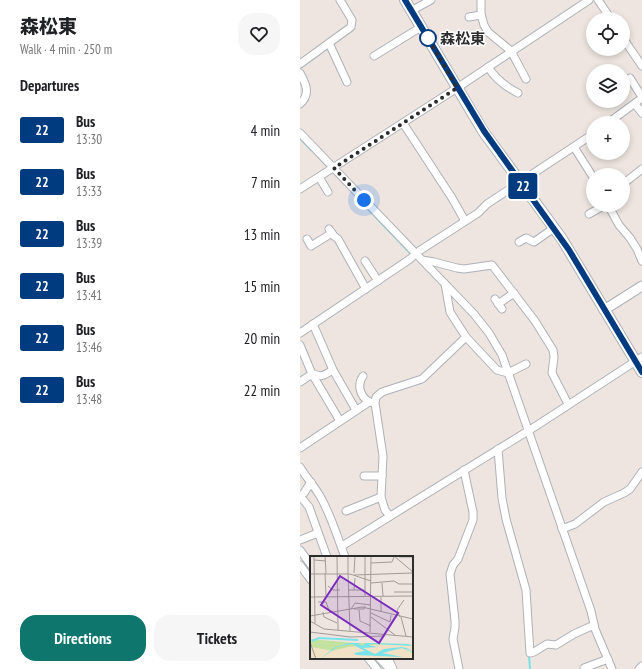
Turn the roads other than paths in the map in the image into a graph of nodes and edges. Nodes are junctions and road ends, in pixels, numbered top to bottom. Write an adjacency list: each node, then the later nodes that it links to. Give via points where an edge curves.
1 (340, 0): 12 (street, via 351,17 352,24)
2 (405, 0): 7 (main road)
3 (430, 0): 7 (street)
4 (481, 0): 9 (street)
5 (588, 0): 14 (street)
6 (598, 0): 8 (street)
7 (412, 11): 11 (main road)
8 (606, 12)
9 (481, 16): 10 (street); 14 (street, via 488,32)
10 (469, 17)
11 (421, 27): 16 (street); 24 (main road)
12 (328, 43): 17 (street); 23 (street)
13 (630, 48): 18 (street)
14 (511, 51): 19 (street); 22 (street)
15 (300, 53): 17 (street)
16 (374, 56)
17 (302, 62)
18 (642, 66)
19 (488, 67): 24 (street); 25 (street, via 510,89)
20 (300, 72): 27 (street, via 307,91)
21 (630, 78): 26 (street)
22 (526, 79)
23 (347, 82)
24 (457, 88): 31 (street); 40 (main road)
25 (518, 93)
26 (642, 97): 28 (street)
27 (300, 104)
28 (635, 104): 29 (street); 30 (street)
29 (642, 113)
30 (618, 116)
31 (403, 123): 35 (street); 46 (street)
32 (300, 133): 35 (street)
33 (586, 139): 34 (street)
34 (574, 147): 36 (street); 40 (street)
35 (334, 168): 38 (street); 50 (street)
36 (587, 168)
37 (642, 170): 39 (street)
38 (319, 177): 41 (street); 42 (street)
39 (630, 179)
40 (520, 182): 46 (street); 47 (main road)
41 (300, 189)
42 (328, 192)
43 (592, 212): 45 (street)
44 (611, 212): 53 (street, via 637,249)
45 (588, 214)
46 (465, 221): 50 (street)
47 (554, 228): 49 (street, via 534,242 526,238); 60 (main road)
48 (307, 239): 57 (street, via 311,246 331,231 348,252)
49 (519, 242)
50 (416, 254): 51 (street); 54 (street)
51 (422, 260): 55 (street); 58 (street, via 464,269 492,265)
52 (365, 261): 54 (street)
53 (642, 261)
54 (378, 281): 57 (street)
55 (445, 284): 63 (street, via 450,312); 69 (street, via 489,333 502,355)
56 (642, 286): 60 (street)
57 (366, 289): 61 (street)
58 (514, 293): 59 (street); 74 (street, via 553,350 552,373)
59 (498, 304)
60 (604, 310): 65 (main road)
61 (313, 324): 62 (street); 67 (street)
62 (300, 333)
63 (466, 338): 69 (street, via 497,370); 73 (street, via 422,379 382,392)
64 (300, 345): 70 (street)
65 (638, 359): 68 (main road); 74 (street)
66 (526, 364): 69 (street)
67 (333, 370): 70 (street, via 322,376); 75 (street)
68 (642, 372)
69 (508, 373): 77 (street)
70 (312, 374): 72 (street); 76 (street)
71 (363, 376): 73 (street, via 360,379 361,393)
72 (300, 382)
73 (372, 403): 75 (street); 84 (street, via 383,456)
74 (568, 404): 77 (street)
75 (356, 410): 76 (street)
76 (340, 421): 78 (street)
77 (528, 430): 79 (street); 90 (street)
78 (300, 448)
79 (498, 449): 81 (street); 100 (street, via 506,519 526,590 530,653 547,644 556,645)
80 (300, 467): 85 (street)
81 (464, 470): 89 (street); 110 (street, via 473,520 450,574 455,621 452,639)
82 (642, 472): 90 (street, via 630,489 604,502 575,524)
83 (364, 476): 84 (street)
84 (382, 476): 87 (street)
85 (311, 482): 86 (street); 93 (street, via 326,507)
86 (300, 496): 91 (street, via 309,508)
87 (381, 497): 88 (street); 89 (street)
88 (346, 511)
89 (390, 516): 93 (street)
90 (562, 529): 100 (street)
91 (318, 533): 92 (street); 95 (street)
92 (300, 540)
93 (342, 546): 96 (street)
94 (300, 550): 97 (street)
95 (327, 556)
96 (345, 556)
97 (310, 564)
98 (300, 565): 99 (street)
99 (310, 579)
100 (594, 625): 101 (street)
101 (608, 658): 106 (street); 111 (street)
102 (369, 659): 107 (street)
103 (379, 659): 108 (street)
104 (388, 659): 109 (street)
105 (642, 666): 112 (street)
106 (584, 668)
107 (377, 669)
108 (390, 669)
109 (393, 669)
110 (459, 669)
111 (612, 669)
112 (639, 669)

